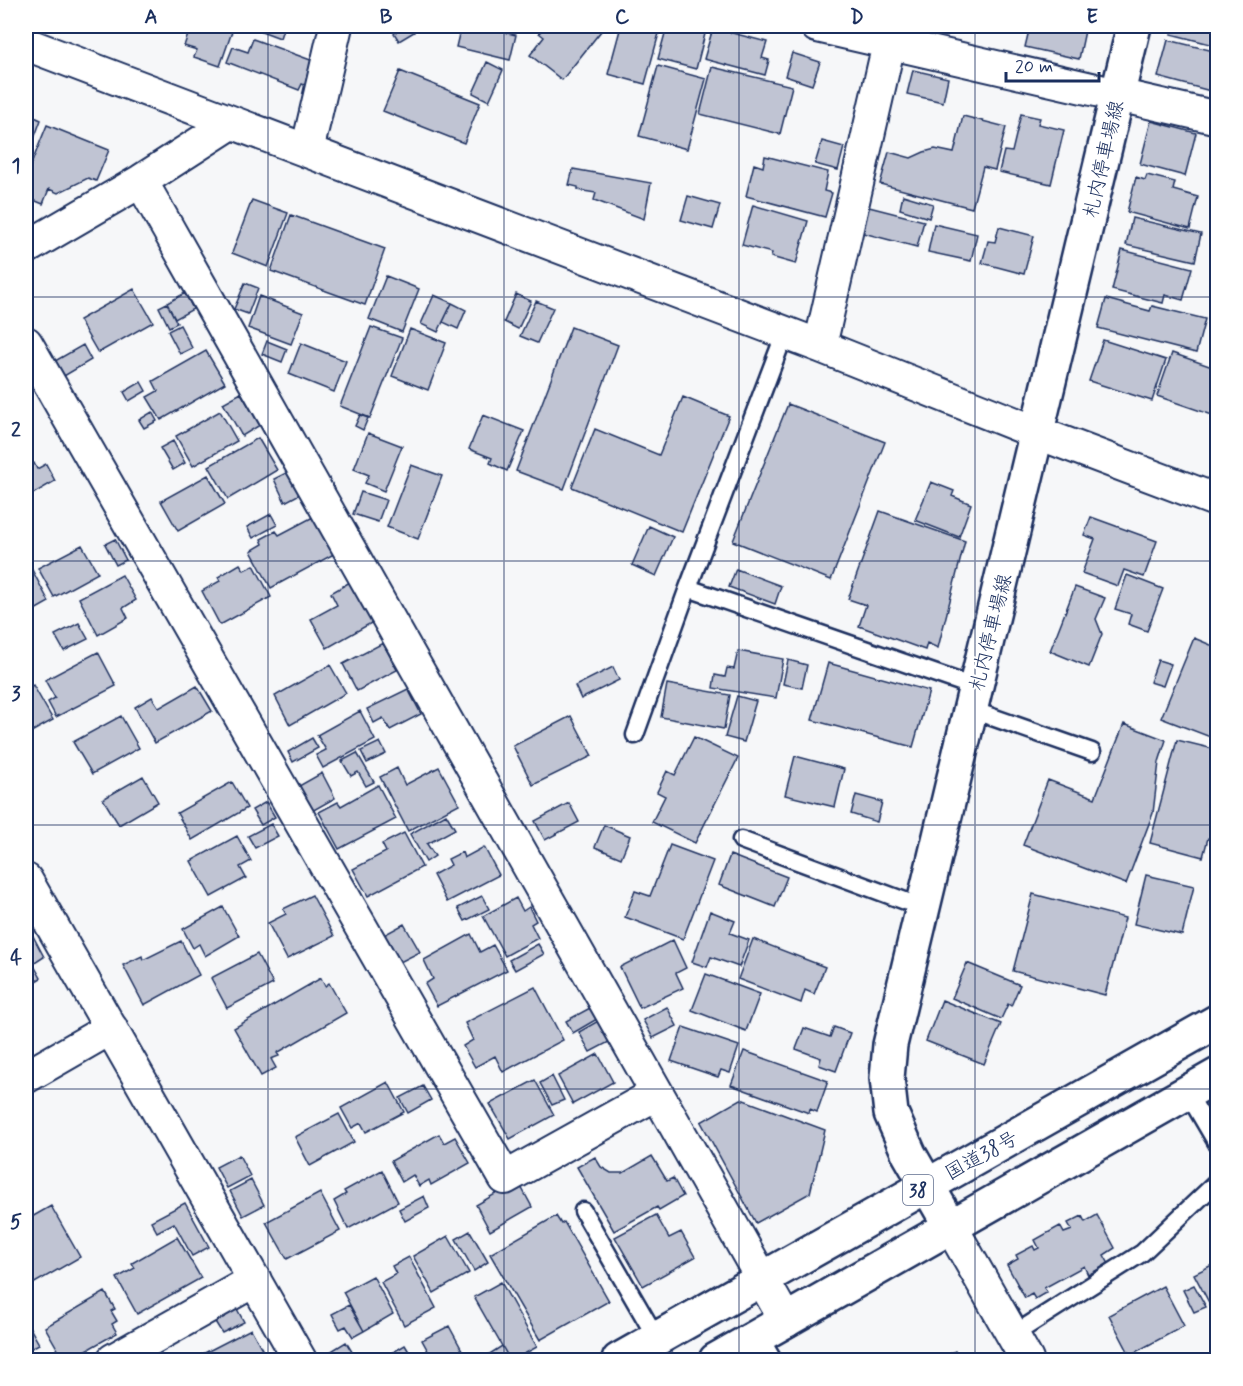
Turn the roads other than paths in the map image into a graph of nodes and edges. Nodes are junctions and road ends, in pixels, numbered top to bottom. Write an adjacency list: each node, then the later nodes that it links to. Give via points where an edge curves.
1 (336, 26): 9 (street)
2 (817, 26): 4 (street)
3 (1134, 26): 6 (main road, 札内停車場線)
4 (891, 34): 6 (street); 14 (street)
5 (26, 44): 8 (street)
6 (1118, 94): 7 (street); 15 (main road, 札内停車場線)
7 (1218, 118)
8 (231, 123): 9 (street); 10 (street)
9 (306, 150): 12 (street)
10 (141, 181): 11 (street); 29 (street)
11 (26, 248)
12 (785, 333): 14 (street); 17 (lane)
13 (26, 343): 29 (street, via 505,1178)
14 (820, 346): 15 (street)
15 (1038, 433): 16 (street); 18 (main road, 札内停車場線)
16 (1218, 501)
17 (688, 588): 18 (lane); 19 (lane)
18 (974, 699): 20 (lane); 23 (main road, 札内停車場線)
19 (635, 735)
20 (1092, 752)
21 (741, 840): 23 (lane)
22 (26, 880): 25 (street)
23 (924, 908): 32 (main road, 札内停車場線, via 890,1045 888,1078 891,1113)
24 (1218, 1021): 32 (main road, 国道38号 / 38)
25 (111, 1028): 27 (street); 35 (street)
26 (1218, 1075): 28 (main road, 38)
27 (26, 1077)
28 (1187, 1092): 30 (lane); 34 (main road, 38)
29 (656, 1094): 36 (street)
30 (1218, 1145)
31 (1218, 1180): 39 (lane, via 1142,1253)
32 (927, 1185): 34 (main road, 札内停車場線); 36 (main road, 国道38号 / 38)
33 (583, 1211): 37 (lane)
34 (951, 1227): 38 (main road, 38); 39 (street)
35 (255, 1280): 40 (street); 41 (street)
36 (762, 1281): 37 (main road, 国道38号 / 38); 38 (street)
37 (657, 1339): 42 (main road, 国道38号 / 38)
38 (772, 1339): 43 (main road, 38)
39 (1020, 1348)
40 (113, 1360)
41 (300, 1360)
42 (619, 1360)
43 (716, 1360)

